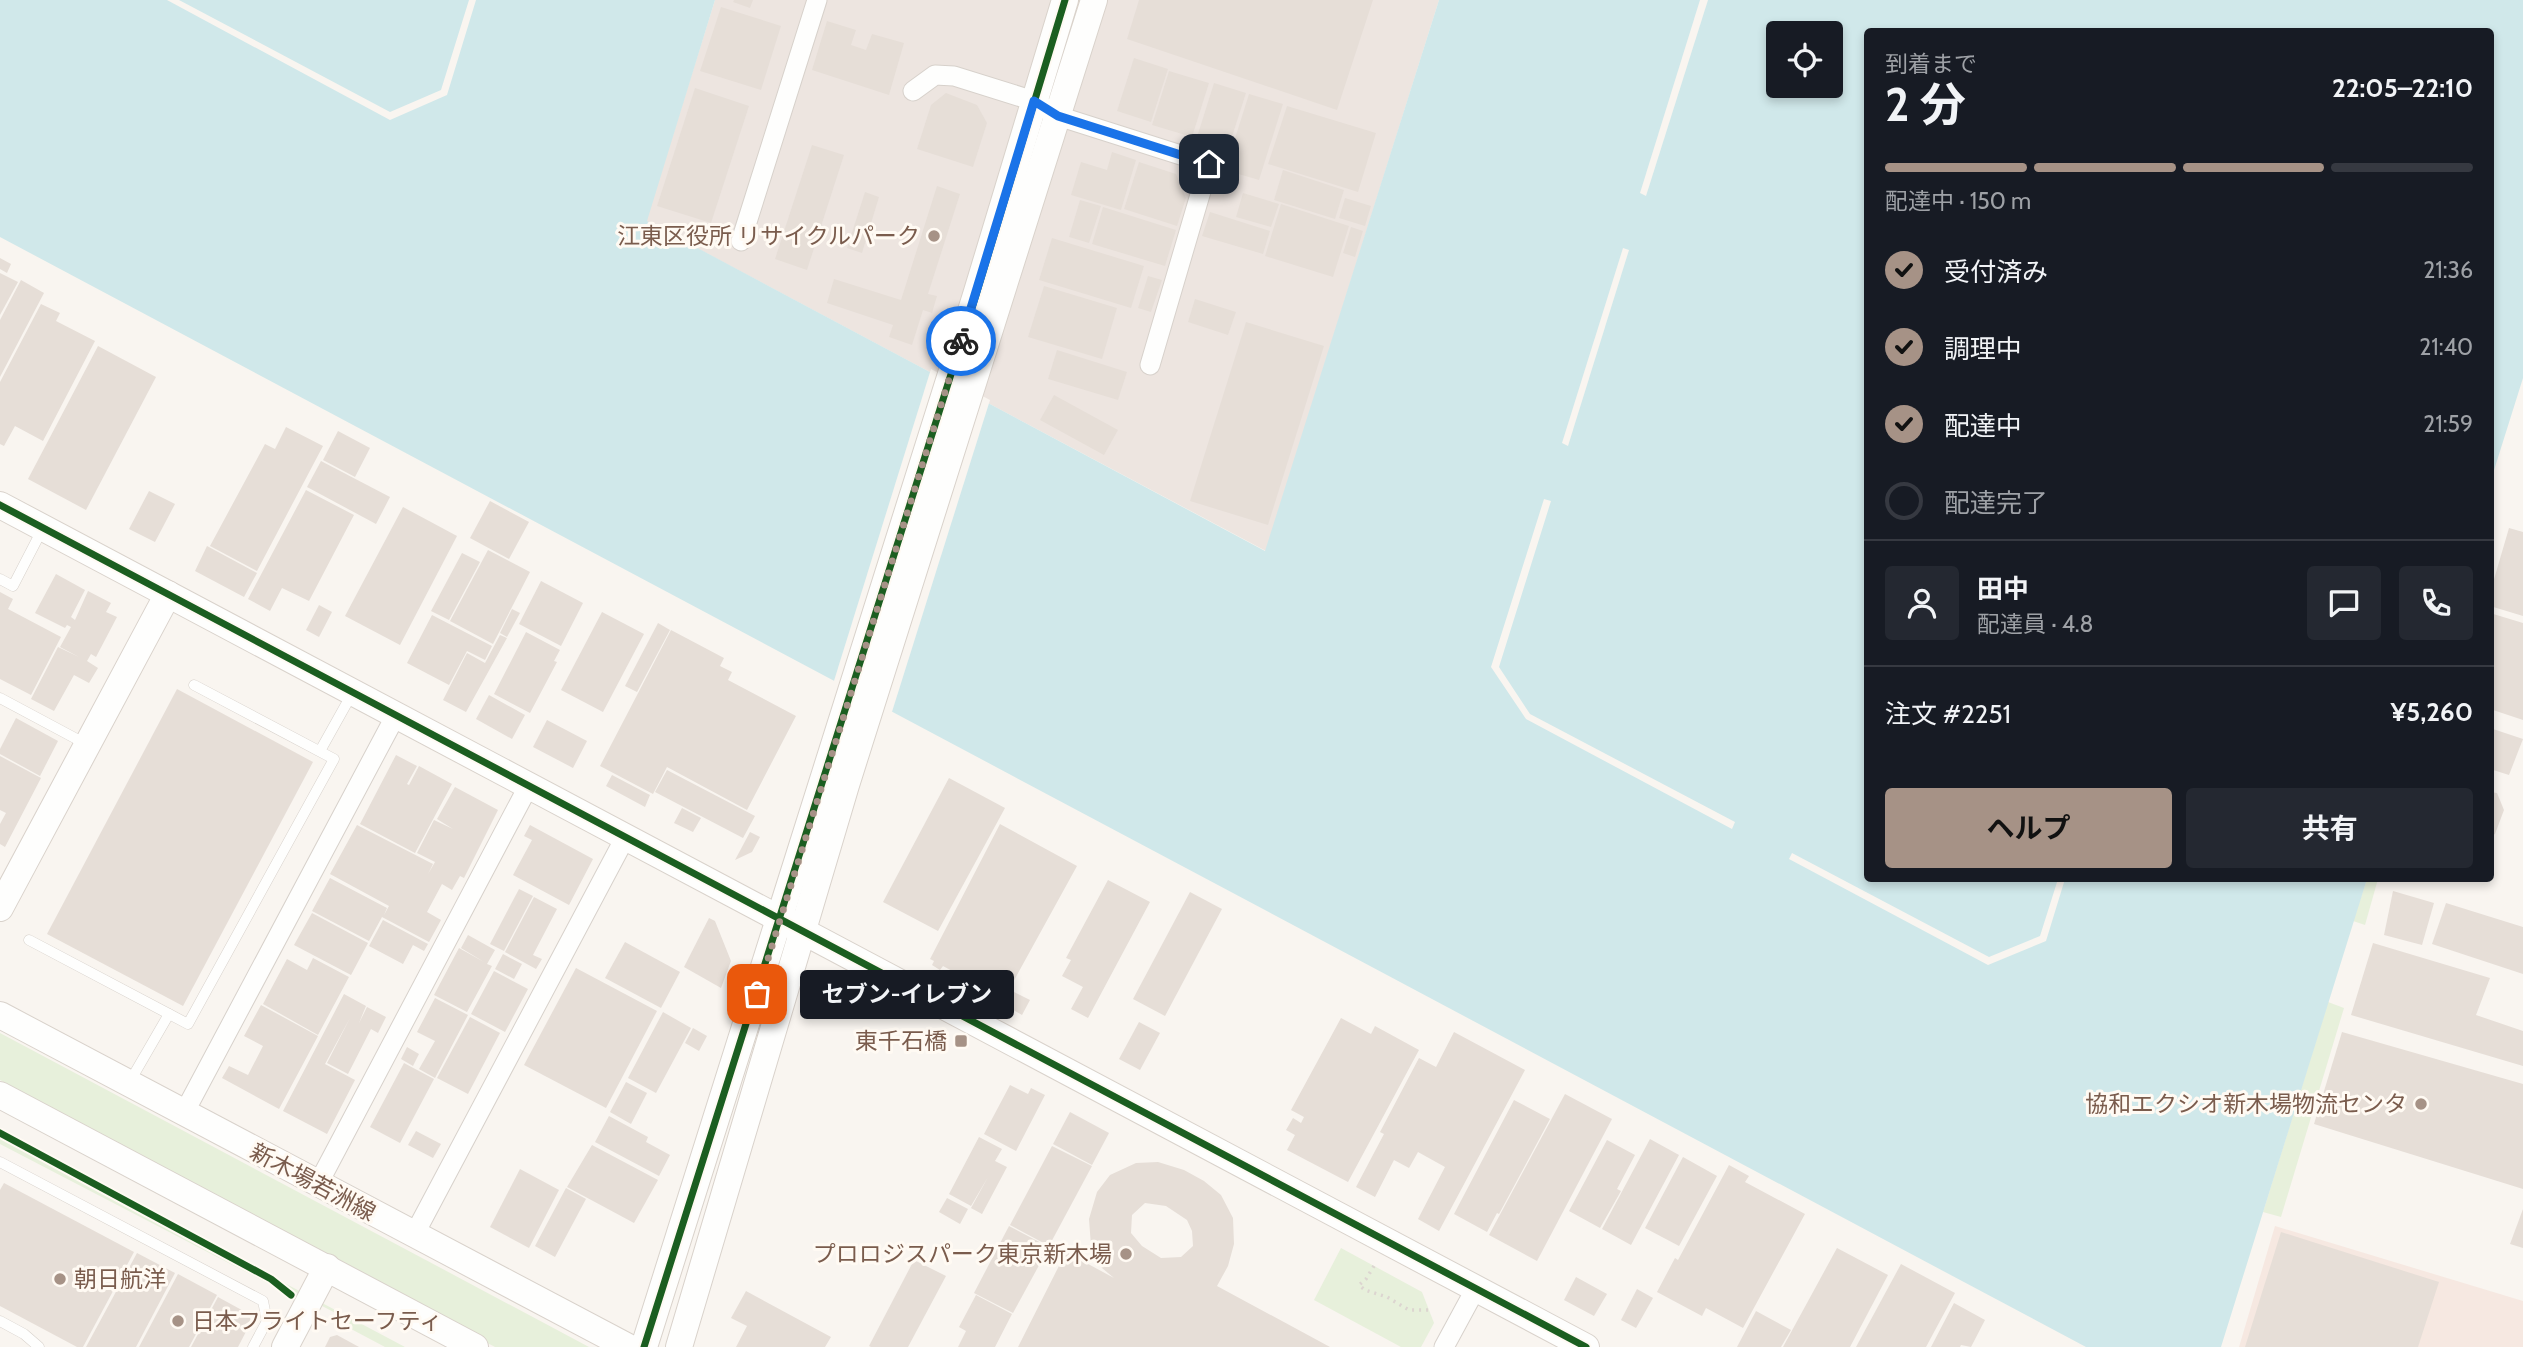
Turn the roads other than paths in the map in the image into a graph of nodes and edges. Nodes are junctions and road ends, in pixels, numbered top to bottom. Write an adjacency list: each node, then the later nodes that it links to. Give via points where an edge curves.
1 (817, 0): 7 (street)
2 (1065, 0): 5 (street)
3 (1094, 0): 6 (street)
4 (913, 91): 5 (street, via 935,75 954,76)
5 (1034, 101): 6 (street); 8 (street)
6 (1058, 116): 8 (street); 9 (street, via 1209,164)
7 (741, 241)
8 (987, 301): 23 (street)
9 (1150, 365)
10 (0, 505): 11 (street)
11 (44, 528): 12 (lane, via 13,586); 13 (street)
12 (0, 579)
13 (168, 594): 15 (street); 18 (street)
14 (194, 685): 19 (lane)
15 (353, 692): 17 (street); 19 (lane)
16 (0, 698): 18 (lane)
17 (396, 715): 20 (street); 29 (street)
18 (87, 744): 22 (street, via 11,878)
19 (320, 751): 25 (lane, via 334,759 188,1024)
20 (529, 785): 21 (street); 31 (street)
21 (626, 836): 23 (street); 32 (street)
22 (0, 908)
23 (792, 925): 34 (street); 42 (street); 43 (street)
24 (29, 940): 25 (lane)
25 (169, 1013): 27 (lane)
26 (0, 1015): 27 (street, 新木場若洲線)
27 (129, 1083): 29 (street, 新木場若洲線)
28 (0, 1095): 33 (street)
29 (184, 1113): 31 (street, 新木場若洲線)
30 (0, 1162): 38 (lane, via 263,1301 267,1321)
31 (318, 1184): 32 (street, 新木場若洲線)
32 (414, 1236): 41 (street, 新木場若洲線)
33 (327, 1267): 39 (street); 40 (street)
34 (1476, 1288): 36 (street); 44 (street)
35 (0, 1321): 37 (lane)
36 (1572, 1344)
37 (39, 1347)
38 (253, 1347)
39 (285, 1347)
40 (475, 1347)
41 (628, 1347)
42 (644, 1347)
43 (679, 1347)
44 (1444, 1347)

